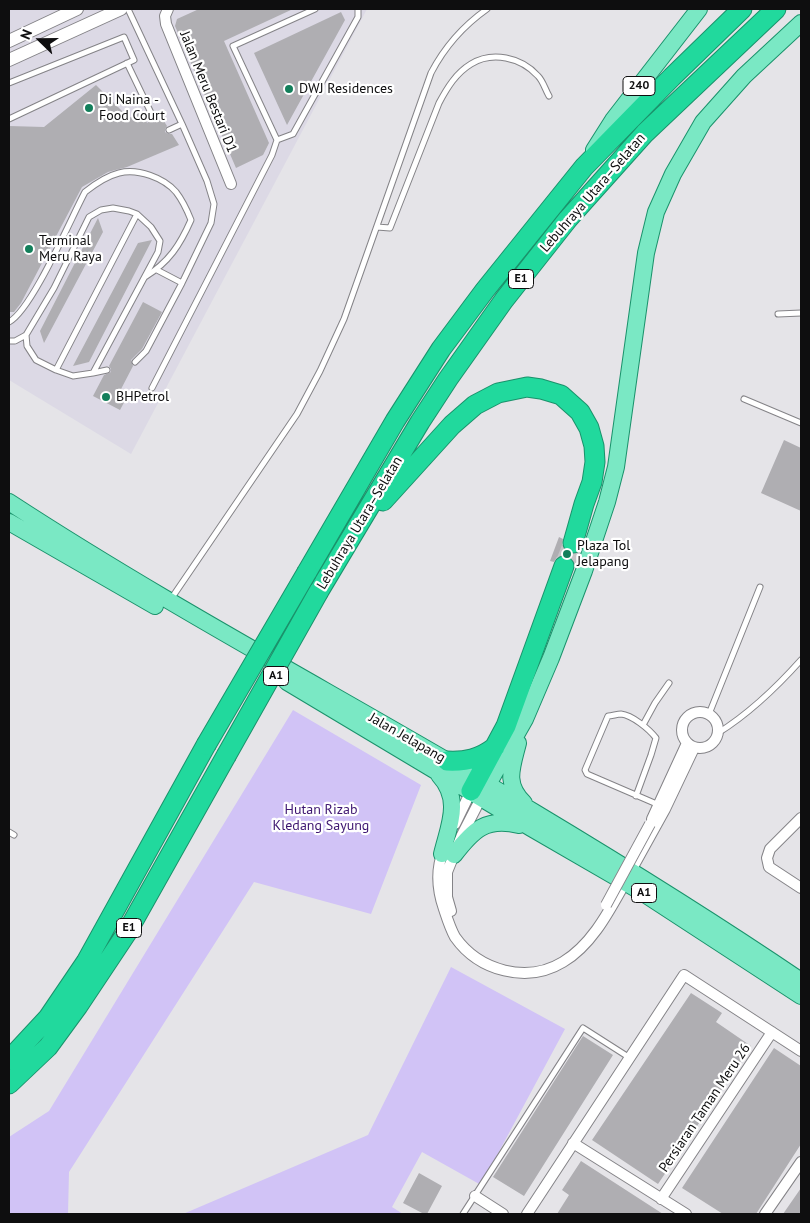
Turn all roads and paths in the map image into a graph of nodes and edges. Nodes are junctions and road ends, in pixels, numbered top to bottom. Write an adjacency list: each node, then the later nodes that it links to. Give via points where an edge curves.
1 (77, 9): 12 (street)
2 (122, 9): 13 (street)
3 (128, 9): 19 (lane)
4 (168, 9): 23 (street, Jalan Meru Bestari D1, via 166,24)
5 (315, 9): 21 (lane, via 233,46)
6 (358, 9): 21 (lane, via 358,17 293,134)
7 (487, 9): 25 (lane, via 459,32 431,73)
8 (699, 9): 22 (main road, 240, via 613,120)
9 (742, 9): 22 (highway, Lebuhraya Utara–Selatan / E1)
10 (776, 9): 44 (highway, Lebuhraya Utara–Selatan / E1, via 645,133 568,219 504,300 448,379)
11 (801, 23): 51 (main road, via 744,76 703,122 656,212 646,253 616,467 607,502 584,571)
12 (9, 41)
13 (9, 60)
14 (127, 63): 15 (lane, via 134,60 124,37); 17 (lane); 18 (lane)
15 (9, 83)
16 (549, 96): 25 (lane, via 539,77 518,60 485,58 471,64 448,87 439,103 390,228)
17 (154, 118)
18 (9, 119)
19 (182, 124): 20 (lane); 28 (lane, via 214,204 211,223)
20 (169, 130)
21 (277, 140): 38 (lane, via 272,156)
22 (584, 167): 70 (highway, Lebuhraya Utara–Selatan / E1, bridge, via 485,290 394,420 206,745 86,962 48,1018)
23 (231, 184)
24 (137, 214): 27 (lane, via 160,241); 32 (lane, via 113,208 89,217 54,288); 35 (lane)
25 (377, 227): 47 (lane, via 344,319 297,414)
26 (157, 270): 27 (lane); 28 (lane); 31 (lane, via 178,248 191,220 175,191 162,182 136,171 119,173 85,192 33,294)
27 (145, 277): 37 (lane)
28 (182, 283): 34 (lane, via 146,351)
29 (801, 313): 30 (lane)
30 (778, 314)
31 (9, 322)
32 (26, 335): 33 (lane); 35 (lane, via 27,346 36,360)
33 (9, 341)
34 (135, 362)
35 (56, 370): 37 (lane, via 73,376)
36 (107, 370): 37 (lane)
37 (93, 373)
38 (152, 388)
39 (744, 399): 40 (lane)
40 (801, 423)
41 (9, 502): 47 (main road, Jalan Jelapang / A1)
42 (9, 522): 56 (main road, Jalan Jelapang / A1)
43 (573, 542): 44 (highway, via 595,462 590,428 580,412 561,395 527,387 498,393 475,405 452,425 384,500)
44 (338, 559): 71 (highway, Lebuhraya Utara–Selatan / E1, bridge, via 126,934 48,1047)
45 (564, 566): 54 (highway)
46 (760, 587): 50 (lane)
47 (169, 602): 56 (main road, Jalan Jelapang / A1)
48 (801, 660): 53 (lane, via 782,682 741,718)
49 (669, 683): 52 (lane)
50 (709, 714): 53 (street, via 716,722); 55 (street, via 697,712 687,718 682,733)
51 (525, 719): 57 (main road); 60 (main road, via 511,779 513,790)
52 (642, 724): 58 (lane, via 656,738); 58 (lane, via 622,714 608,716 585,770 587,774)
53 (718, 733): 55 (street, via 709,746)
54 (496, 746): 56 (highway, via 474,759); 57 (highway)
55 (691, 746): 59 (street); 63 (street, via 665,809 622,888 590,938 564,962 545,970 514,973 494,968 468,951 455,936 440,897 439,863)
56 (440, 765): 57 (main road, Jalan Jelapang / A1); 63 (main road, via 452,797)
57 (479, 788): 60 (main road, Jalan Jelapang / A1); 62 (main road, Jalan Jelapang / A1); 63 (street)
58 (636, 796): 59 (lane)
59 (659, 806): 63 (street, bridge, via 591,927 578,943 557,959 535,967 497,963 480,954 458,930 447,897)
60 (533, 812): 65 (main road, Jalan Jelapang / A1, via 734,935)
61 (801, 818): 64 (street, via 770,849 767,858 769,867)
62 (531, 828): 63 (main road, via 504,822 486,825); 66 (main road, Jalan Jelapang / A1, via 640,890)
63 (448, 854)
64 (801, 888)
65 (801, 981)
66 (801, 996)
67 (772, 1032): 68 (street); 69 (street, via 684,975); 75 (street, Persiaran Taman Meru 26)
68 (801, 1051)
69 (630, 1058): 72 (street); 74 (lane, via 583,1028)
70 (9, 1060)
71 (9, 1084)
72 (573, 1143): 75 (street); 78 (street)
73 (801, 1162): 80 (street)
74 (475, 1196): 76 (lane); 77 (street)
75 (661, 1199): 79 (street)
76 (463, 1214)
77 (502, 1214)
78 (527, 1214)
79 (686, 1214)
80 (765, 1214)

